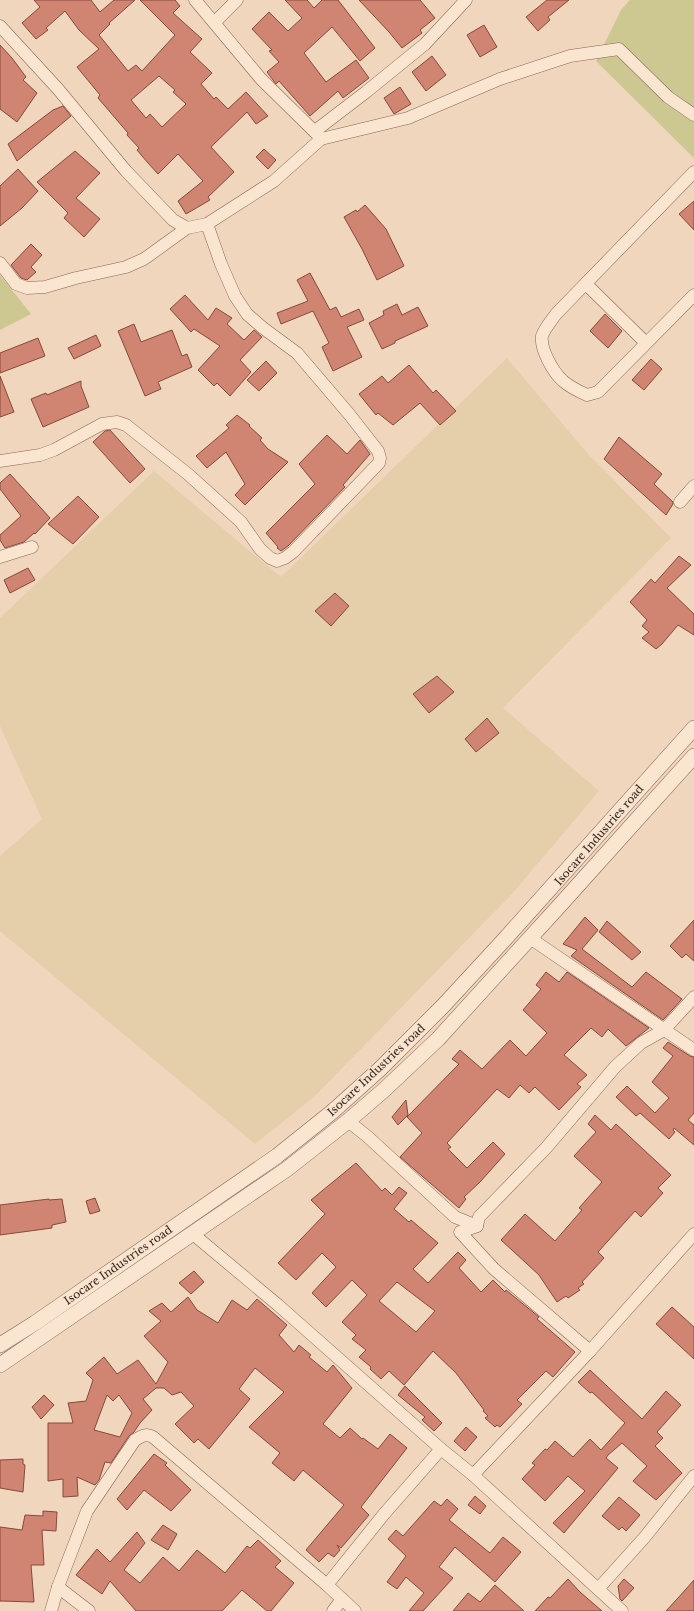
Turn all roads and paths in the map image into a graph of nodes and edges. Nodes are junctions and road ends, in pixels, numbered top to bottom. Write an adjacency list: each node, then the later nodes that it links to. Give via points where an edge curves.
1 (195, 0): 4 (street)
2 (237, 0): 4 (street)
3 (466, 0): 7 (street, via 424,44)
4 (215, 22): 7 (street, via 261,80)
5 (0, 26): 10 (street, via 58,89 126,171 174,220)
6 (694, 115): 7 (street, via 668,97 619,48 570,56 500,80 408,118)
7 (318, 135): 9 (street, via 274,181)
8 (694, 172): 12 (street)
9 (207, 224): 10 (street); 15 (street, via 235,296 247,314 297,353 378,451 379,463 293,552 277,561 260,549 241,522 189,475 126,425 117,422 102,424 54,450 40,455)
10 (186, 228): 11 (street, via 144,258 126,267 45,287 27,288 16,284)
11 (0, 263)
12 (586, 284): 14 (street); 14 (street, via 556,314 542,335 547,359 562,380 587,395 598,392)
13 (694, 295): 14 (street)
14 (646, 343)
15 (0, 461)
16 (694, 486): 17 (street)
17 (680, 502)
18 (32, 548): 19 (street)
19 (0, 557)
20 (694, 728): 30 (street, Isocare Industries road, via 448,1000 380,1069 337,1108 277,1156)
21 (694, 756): 22 (street, Isocare Industries road)
22 (530, 938): 24 (street); 26 (street, Isocare Industries road, via 438,1039)
23 (694, 997): 24 (street)
24 (664, 1030): 25 (street); 27 (street, via 641,1043 614,1067 546,1148 479,1217)
25 (694, 1050)
26 (348, 1121): 27 (street, via 455,1217); 28 (street, Isocare Industries road, via 287,1169)
27 (476, 1226): 31 (street, via 460,1232 494,1269)
28 (193, 1234): 32 (street, Isocare Industries road); 33 (street, via 278,1305)
29 (694, 1234): 31 (street)
30 (0, 1345)
31 (590, 1351): 34 (street)
32 (0, 1365)
33 (441, 1449): 34 (street); 36 (street, via 384,1514)
34 (473, 1475): 38 (street)
35 (694, 1476): 38 (street, via 644,1538)
36 (328, 1585): 37 (street, via 148,1434 135,1440 87,1511); 39 (street)
37 (58, 1587): 40 (street); 41 (street)
38 (598, 1589): 44 (street)
39 (342, 1599): 42 (street); 43 (street)
40 (51, 1611)
41 (88, 1611)
42 (334, 1611)
43 (355, 1611)
44 (622, 1611)

